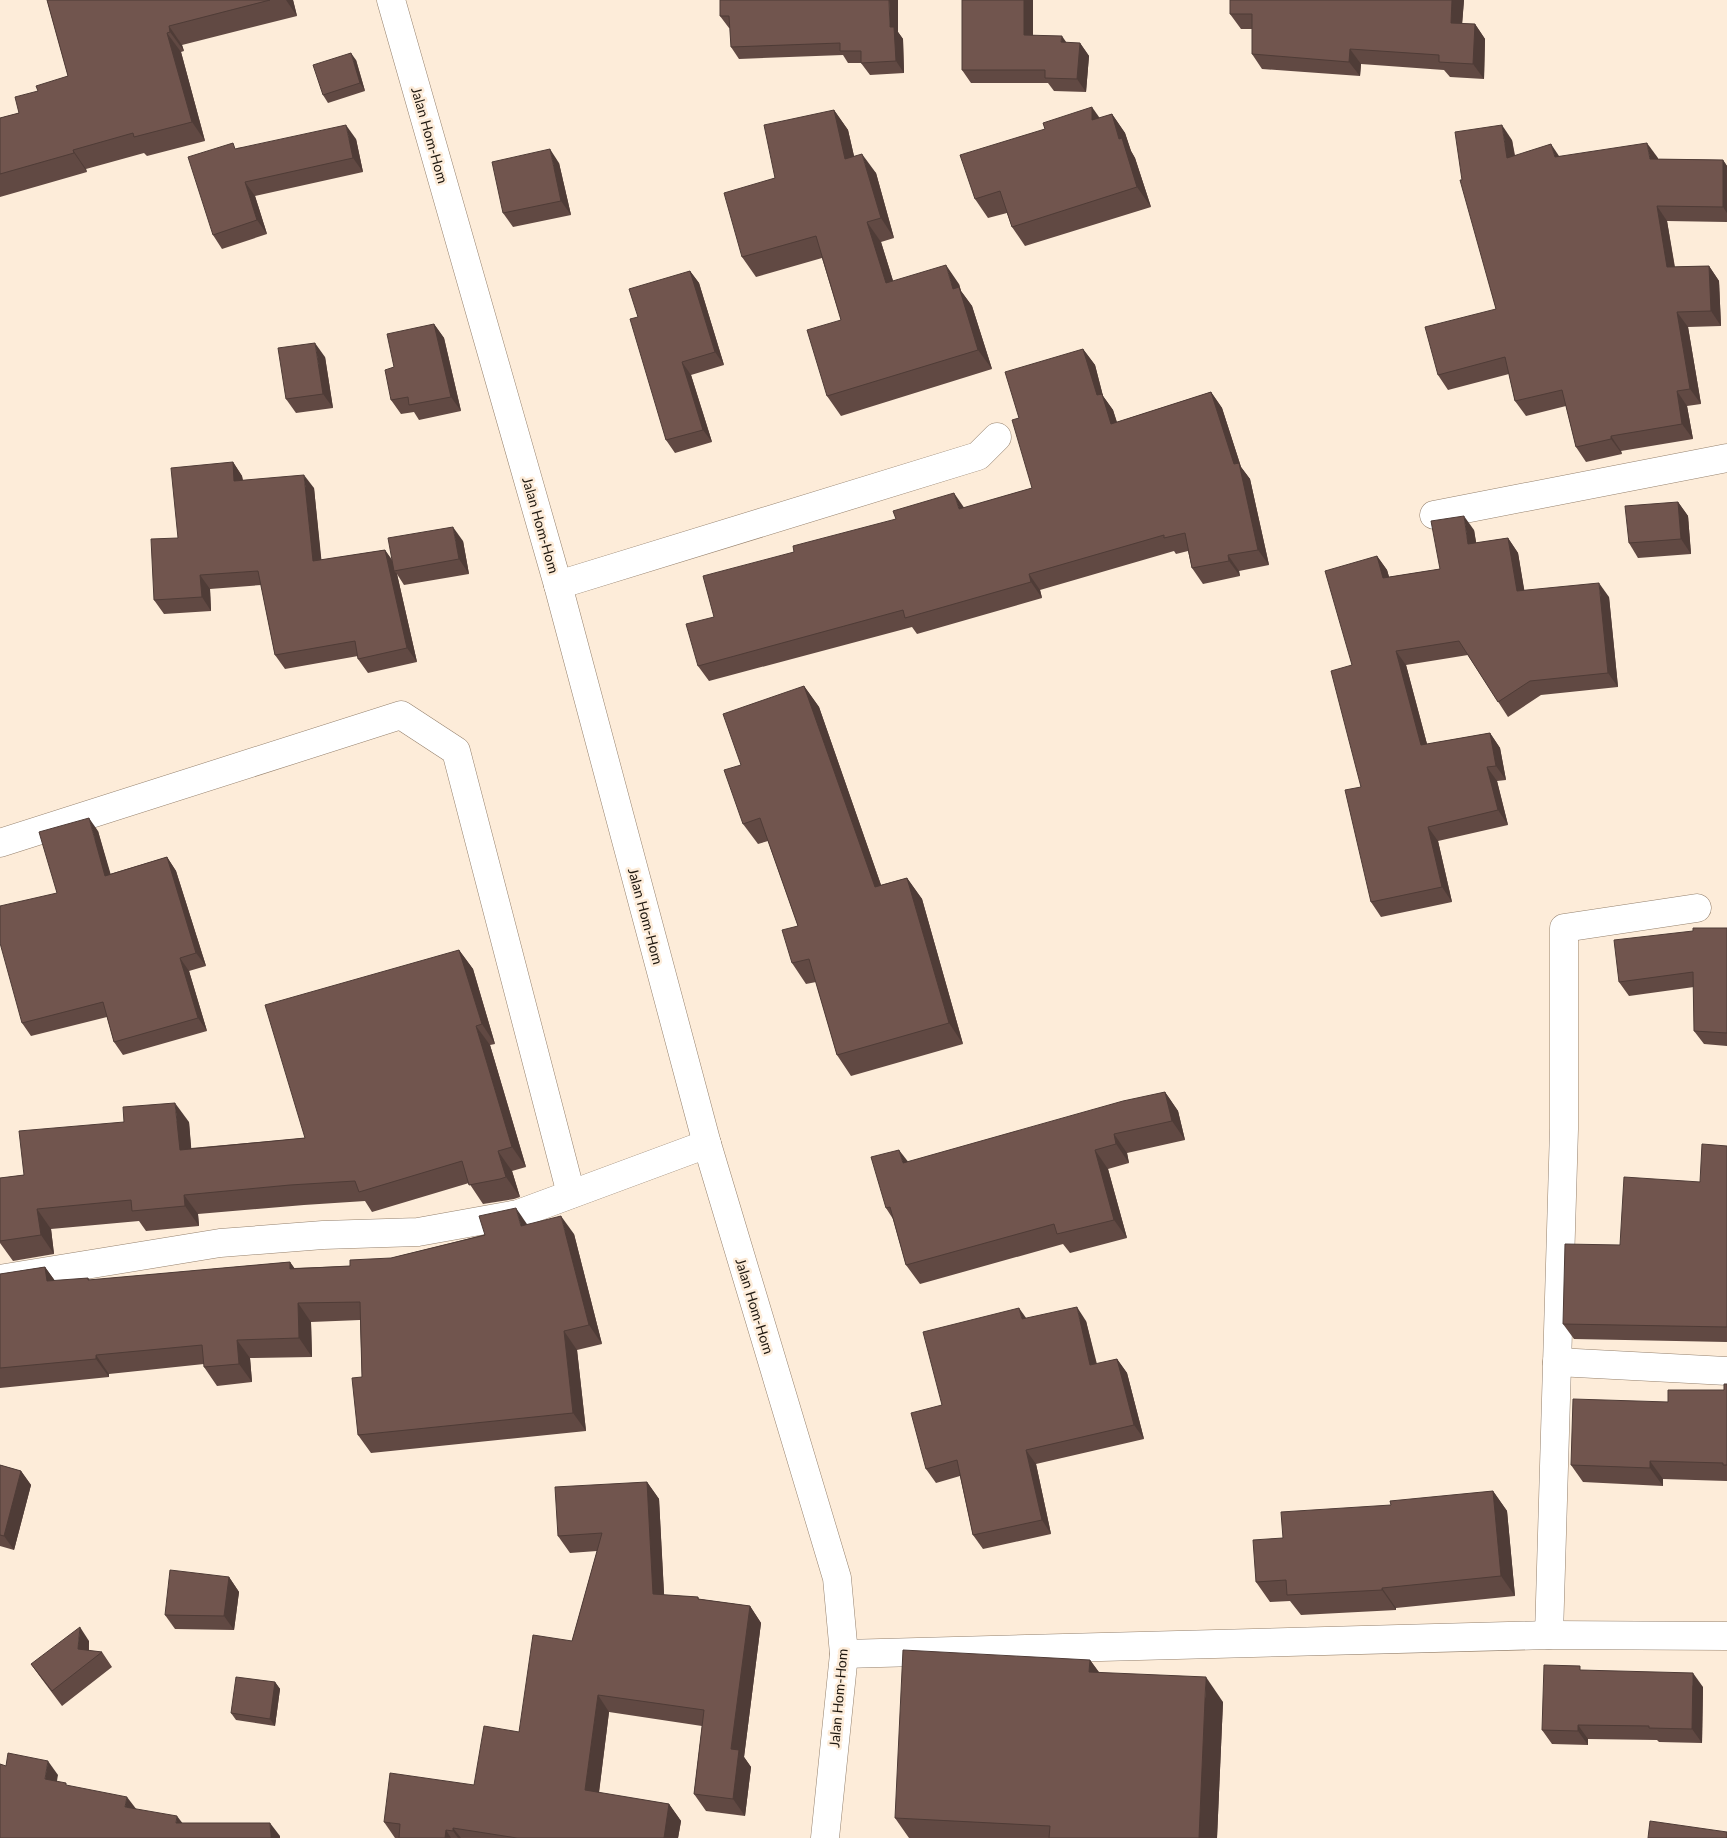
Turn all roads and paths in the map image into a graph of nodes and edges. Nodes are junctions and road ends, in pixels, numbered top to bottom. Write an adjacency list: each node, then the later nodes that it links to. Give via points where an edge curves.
1 (391, 0): 5 (main road, Jalan Hom-Hom)
2 (997, 437): 5 (main road, via 978,456)
3 (1727, 458): 4 (main road)
4 (1434, 516)
5 (558, 585): 8 (main road, Jalan Hom-Hom)
6 (0, 843): 9 (main road, via 401,715 456,752)
7 (1697, 908): 11 (main road, via 1564,928 1564,1129)
8 (707, 1144): 9 (main road); 15 (main road, Jalan Hom-Hom, via 837,1578)
9 (571, 1194): 10 (main road, via 518,1214 418,1232 220,1243)
10 (0, 1279)
11 (1557, 1362): 12 (main road); 13 (main road)
12 (1727, 1371)
13 (1549, 1635): 14 (main road); 15 (main road)
14 (1727, 1636)
15 (844, 1654): 16 (main road, Jalan Hom-Hom)
16 (825, 1838)

